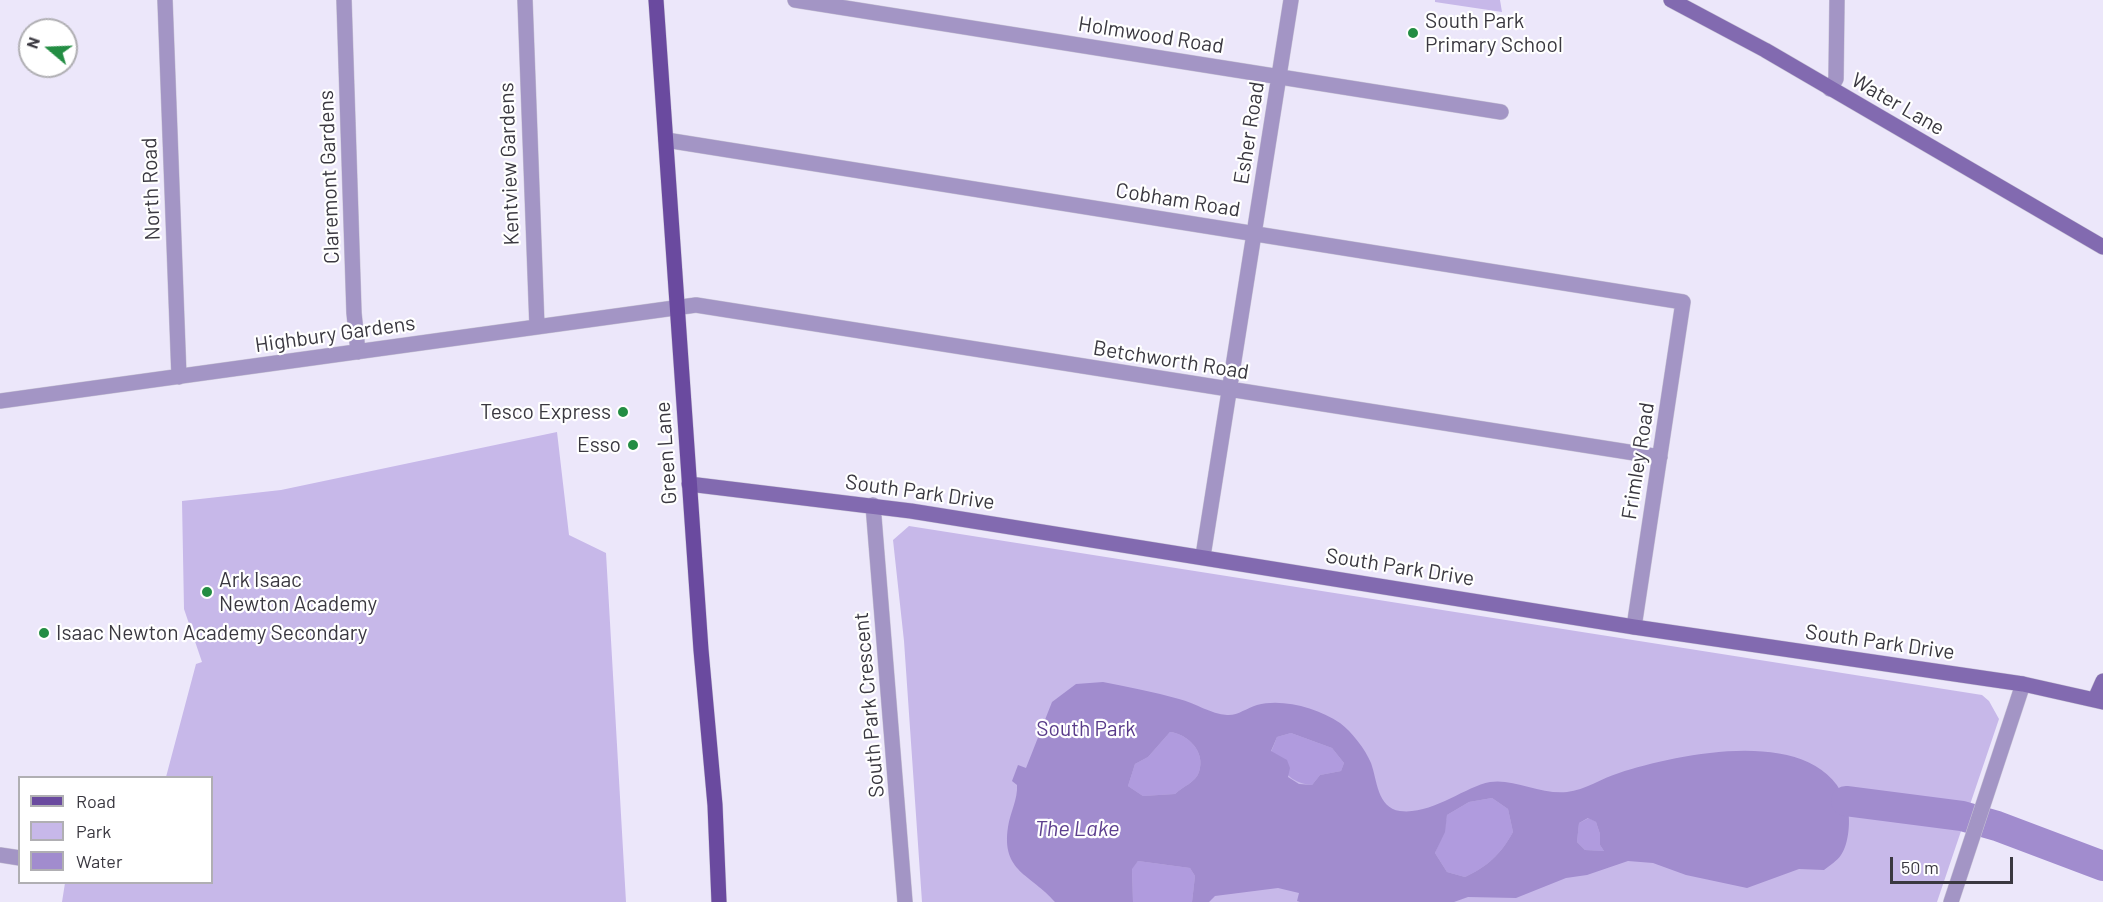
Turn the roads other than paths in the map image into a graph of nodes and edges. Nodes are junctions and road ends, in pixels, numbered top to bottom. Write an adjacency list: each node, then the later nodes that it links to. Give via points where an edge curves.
1 (165, 0): 19 (street, North Road)
2 (344, 0): 18 (street, Claremont Gardens)
3 (525, 0): 17 (street, Kentview Gardens)
4 (656, 0): 12 (main road, Green Lane)
5 (795, 0): 9 (street, Holmwood Road)
6 (1291, 0): 9 (street, Esher Road)
7 (1671, 0): 10 (street, Water Lane)
8 (1837, 0): 10 (street, via 1836,79)
9 (1280, 77): 11 (street, Holmwood Road); 13 (street, Esher Road)
10 (1830, 89): 14 (street, Water Lane)
11 (1501, 112)
12 (666, 140): 13 (street, Cobham Road); 16 (main road, Green Lane)
13 (1254, 234): 15 (street, Cobham Road); 20 (street, Esher Road)
14 (2103, 247)
15 (1683, 302): 22 (street, Frimley Road)
16 (676, 306): 17 (street, Highbury Gardens); 20 (street, Betchworth Road, via 708,307); 23 (main road, Green Lane)
17 (537, 327): 18 (street, Highbury Gardens)
18 (358, 352): 19 (street, Highbury Gardens)
19 (179, 377): 21 (street, Highbury Gardens)
20 (1228, 390): 22 (street, Betchworth Road); 25 (street, Esher Road)
21 (0, 400)
22 (1660, 457): 26 (street, Frimley Road)
23 (689, 484): 24 (street, South Park Drive); 32 (main road, Green Lane)
24 (873, 505): 25 (street, South Park Drive); 33 (street, South Park Crescent)
25 (1203, 556): 26 (street, South Park Drive)
26 (1634, 627): 28 (street, South Park Drive)
27 (2103, 681): 29 (street)
28 (2023, 684): 29 (street, South Park Drive); 34 (street)
29 (2099, 700)
30 (0, 855): 31 (street)
31 (18, 858)
32 (719, 902)
33 (905, 902)
34 (1951, 902)

